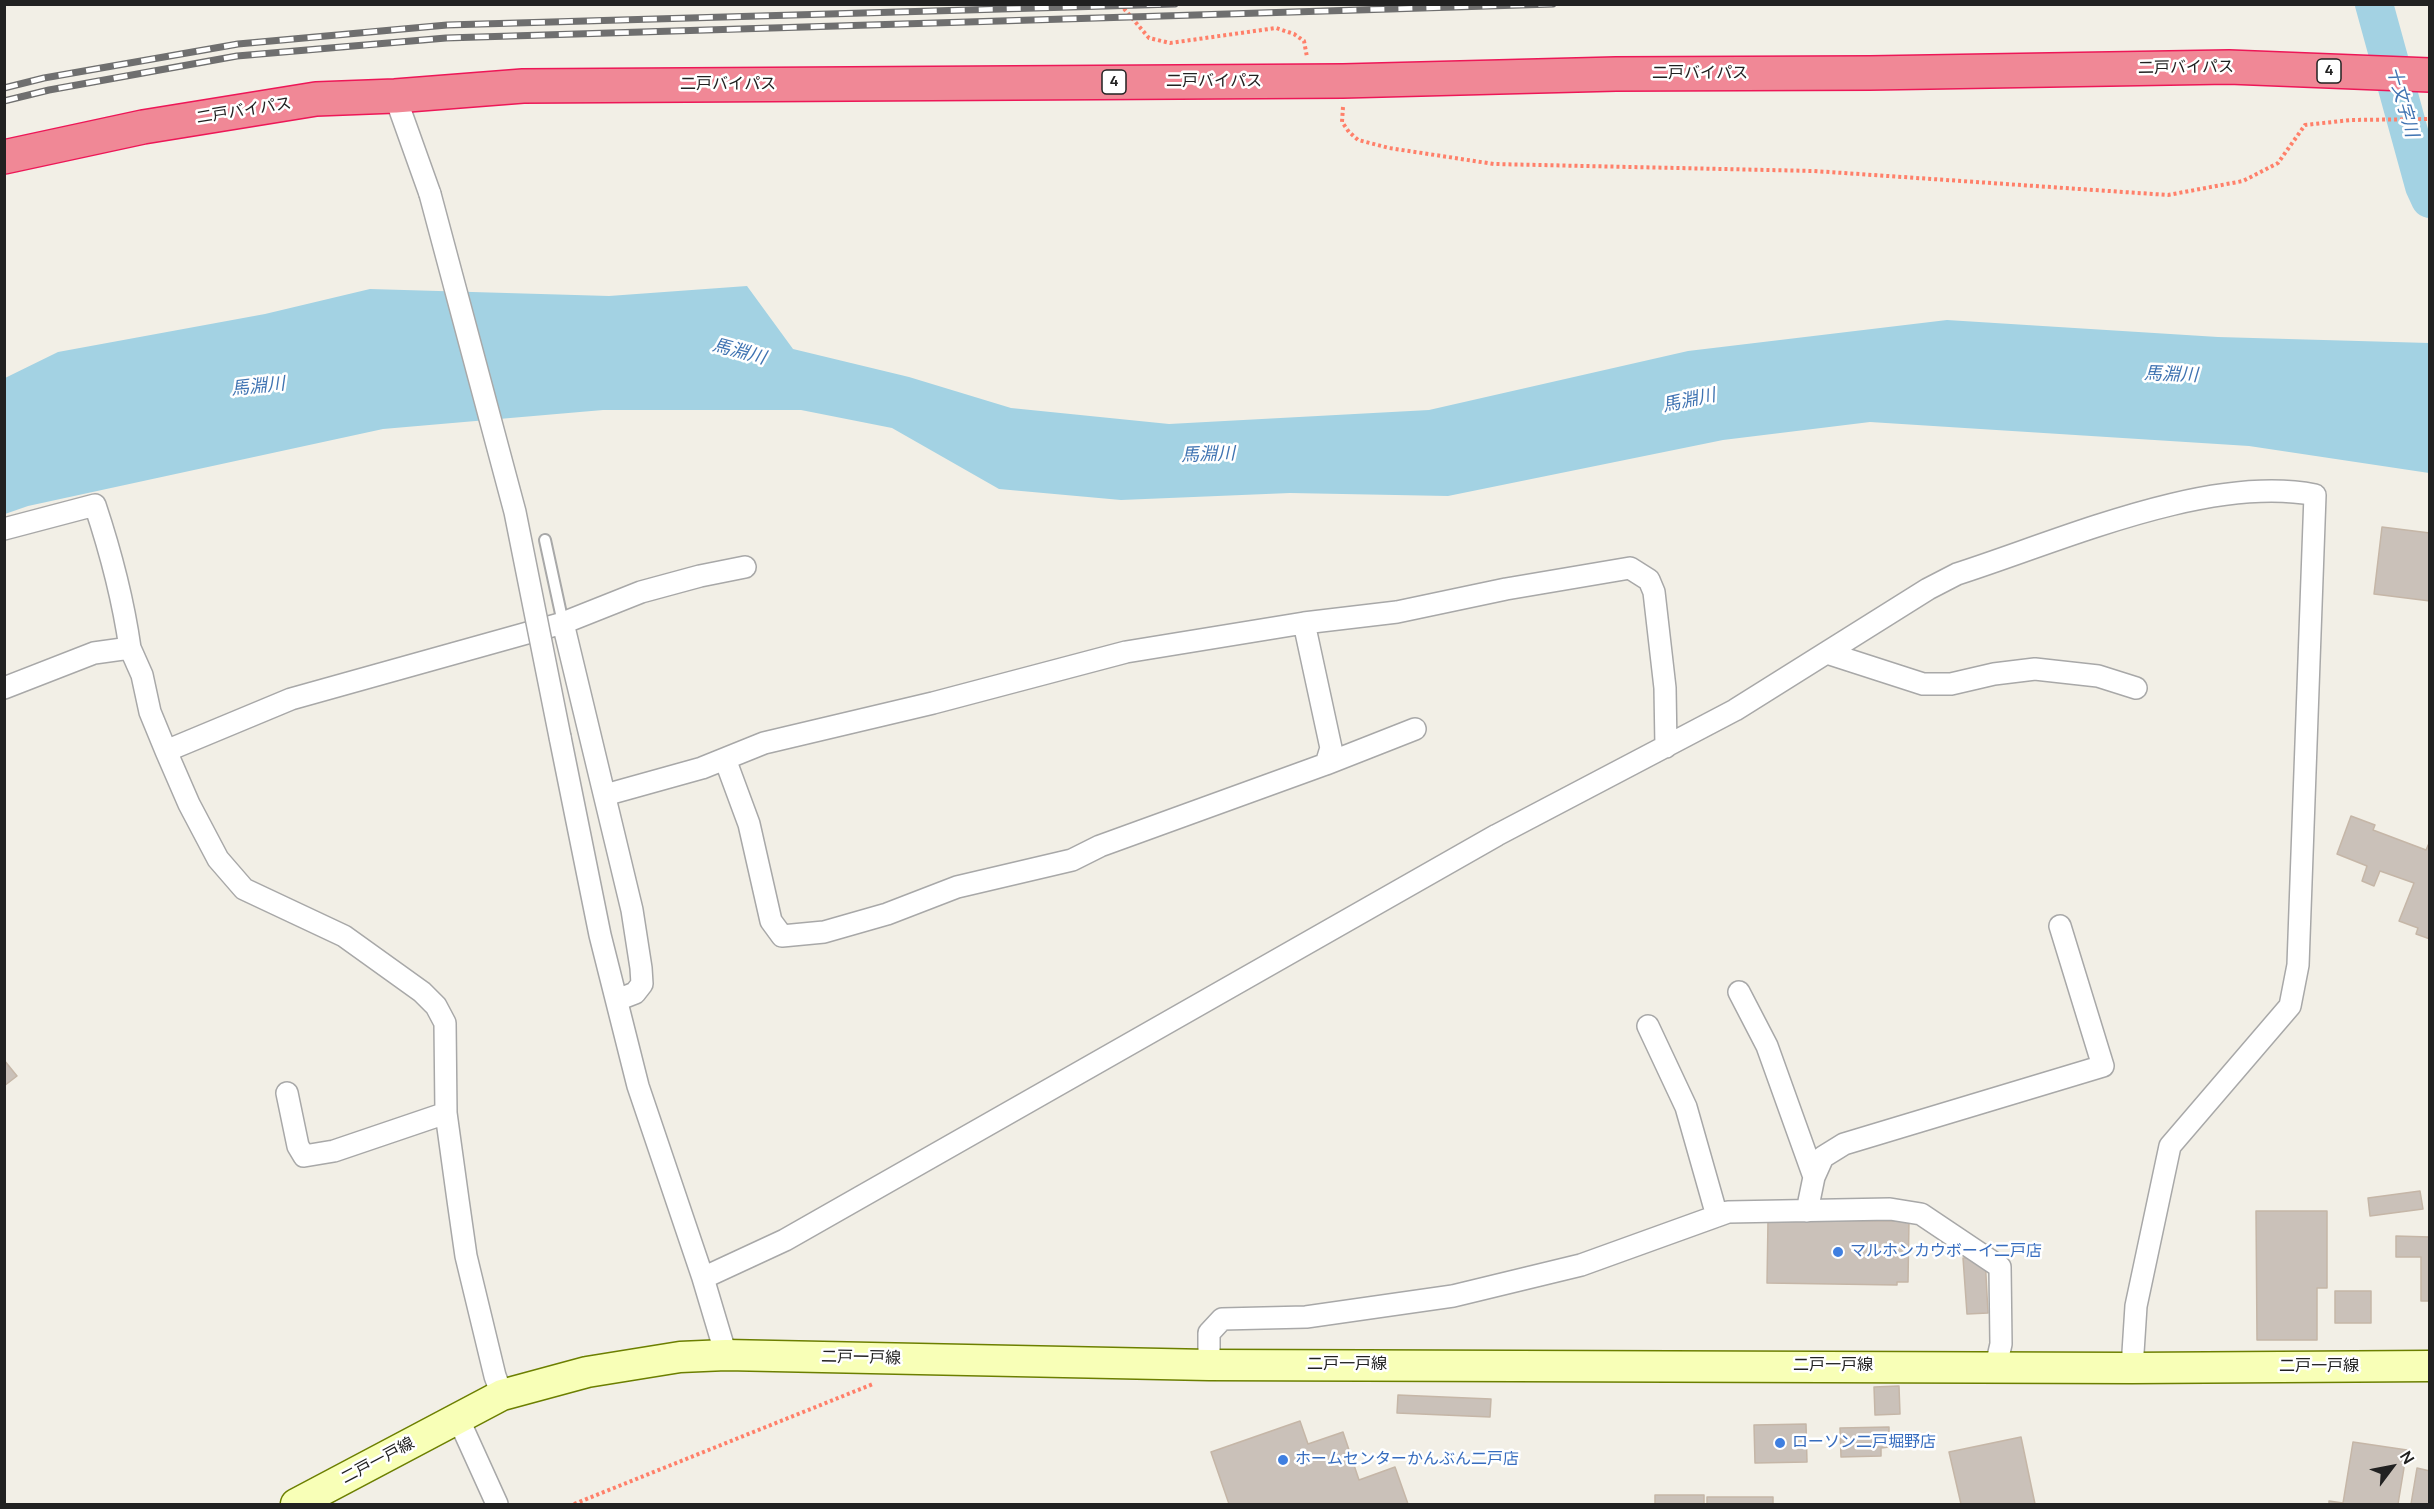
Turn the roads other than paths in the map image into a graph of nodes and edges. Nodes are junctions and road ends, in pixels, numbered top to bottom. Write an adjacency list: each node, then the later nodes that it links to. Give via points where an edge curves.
1 (2430, 75): 2 (highway, 二戸バイパス / 4, via 2229,67 1327,81 523,86)
2 (395, 96): 3 (highway, 二戸バイパス / 4, via 316,99 143,127); 21 (street, bridge, via 430,194 515,512 600,935)
3 (4, 157)
4 (4, 529): 9 (street, via 95,505 124,606)
5 (544, 540): 7 (lane)
6 (745, 567): 7 (street, via 641,592)
7 (563, 623): 15 (street, via 291,699); 18 (street)
8 (1304, 623): 14 (street, via 1397,612 1630,568 1649,580 1654,592 1665,688); 16 (street, via 1126,652 764,743); 17 (street, via 1331,748)
9 (130, 648): 11 (street, via 93,653); 15 (street)
10 (1827, 653): 12 (street, via 1923,684 1951,684 2035,669 2098,676); 14 (street, via 1736,710); 33 (street, via 1958,573 2096,528 2174,504 2235,493 2294,491 2315,495 2298,965 2290,1006 2170,1146 2136,1306)
11 (4, 688)
12 (2136, 688)
13 (1415, 729): 17 (street)
14 (1666, 747): 28 (street, via 1497,835 827,1217)
15 (166, 751): 24 (street, via 218,860 244,889 344,936 436,1006 445,1023)
16 (725, 759): 17 (street, via 749,824 771,921 782,936 824,932 887,914 957,887 1072,860 1100,846); 18 (street)
17 (1326, 764)
18 (605, 795): 21 (street, via 632,910 642,984 635,993)
19 (2060, 926): 25 (street, via 2103,1066 1844,1144 1823,1157)
20 (1739, 992): 25 (street, via 1767,1046)
21 (617, 1000): 28 (street, via 638,1086)
22 (1648, 1026): 27 (street, via 1686,1107)
23 (287, 1093): 24 (street, via 298,1146 304,1156 334,1151)
24 (446, 1113): 34 (street, via 466,1256)
25 (1814, 1177): 26 (street)
26 (1807, 1210): 27 (street, via 1728,1212); 31 (street, via 1890,1209 1921,1214 2000,1267 2001,1344)
27 (1717, 1216): 30 (street, via 1581,1265 1453,1296 1306,1317 1222,1319 1209,1332)
28 (703, 1278): 29 (street)
29 (726, 1355): 30 (main road, 二戸一戸線); 34 (main road, 二戸一戸線, via 681,1357 587,1372)
30 (1209, 1365): 31 (main road, 二戸一戸線)
31 (1996, 1366): 33 (main road, 二戸一戸線)
32 (2430, 1366): 33 (main road, 二戸一戸線)
33 (2132, 1368)
34 (502, 1395): 35 (main road, 二戸一戸線)
35 (458, 1418): 36 (main road, 二戸一戸線); 37 (street)
36 (296, 1504)
37 (497, 1504)

